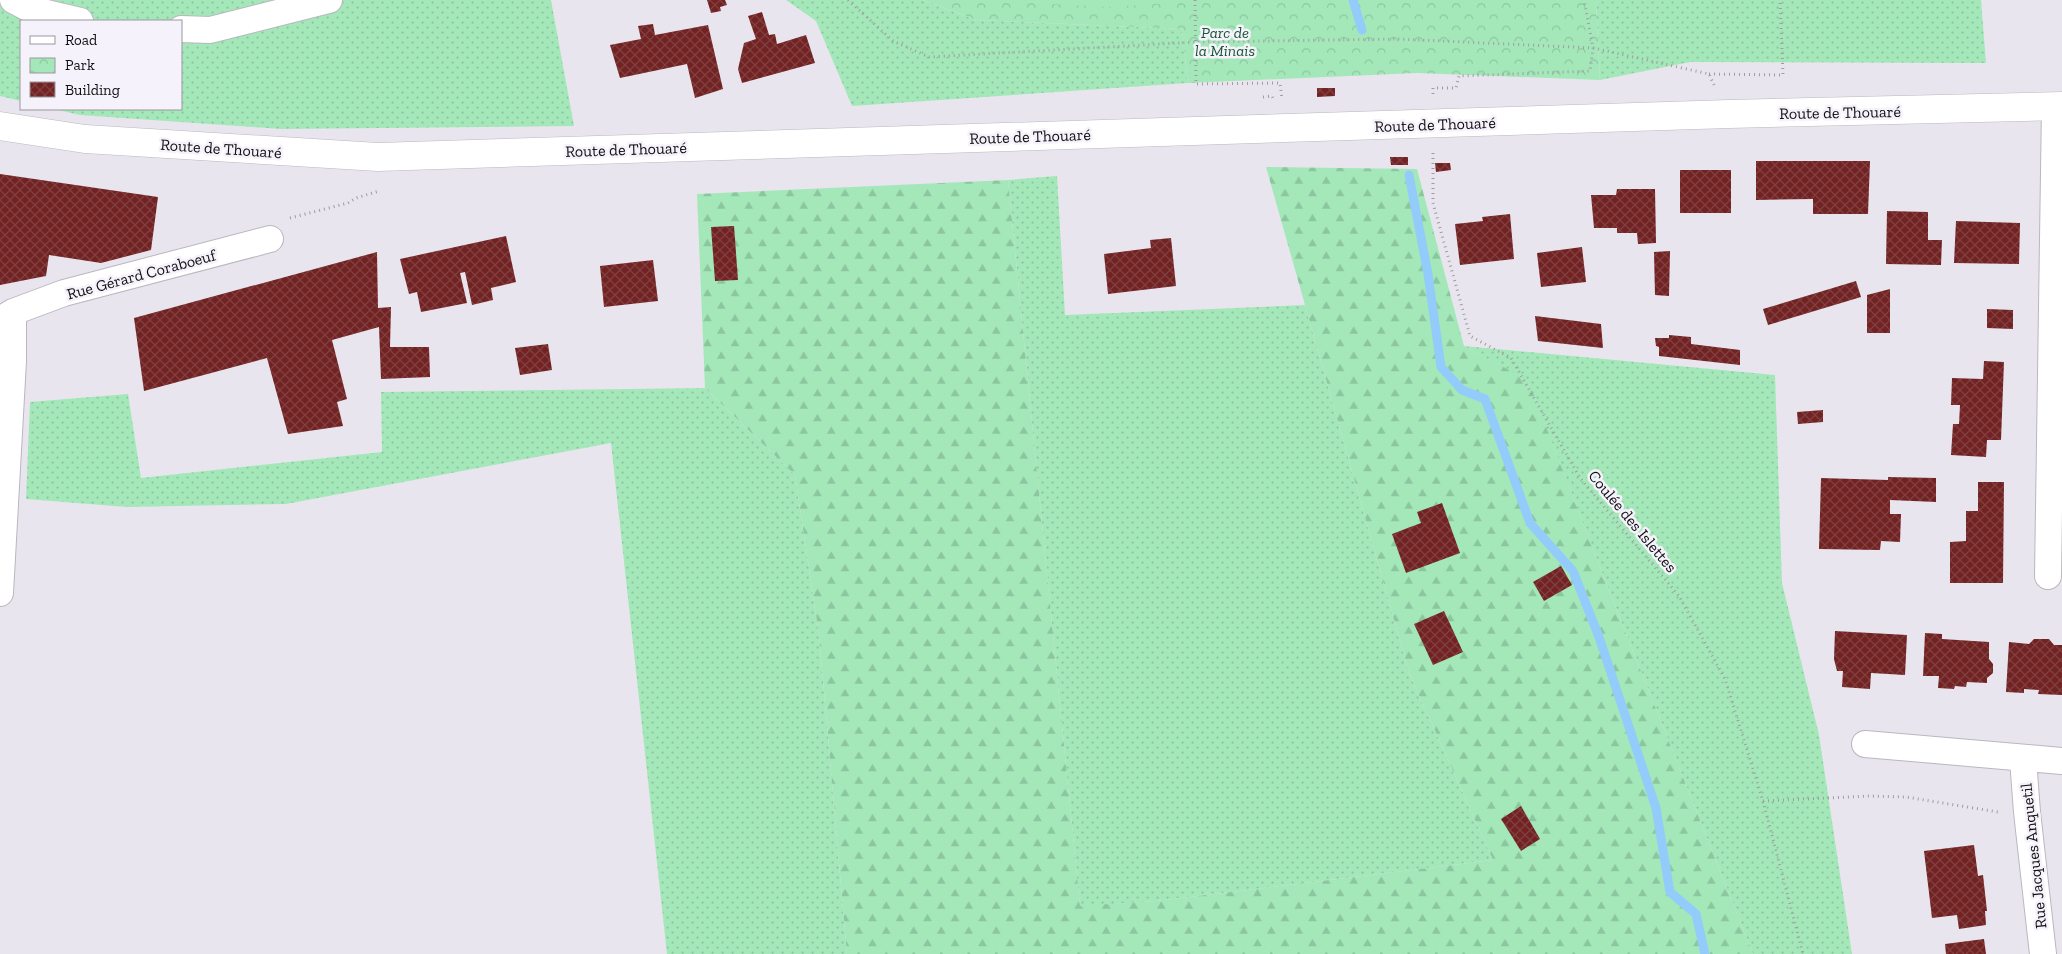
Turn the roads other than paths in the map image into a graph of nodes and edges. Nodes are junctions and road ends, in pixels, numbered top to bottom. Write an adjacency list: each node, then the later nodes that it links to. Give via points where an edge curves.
1 (13, 0): 3 (street, via 30,9)
2 (329, 0): 4 (street, via 210,30)
3 (76, 20)
4 (182, 29)
5 (2058, 106): 6 (street, Route de Thouaré, via 378,157 85,139); 9 (street)
6 (0, 126)
7 (270, 239): 8 (street, Rue Gérard Coraboeuf, via 64,294)
8 (6, 316): 10 (street, Rue Gérard Coraboeuf, via 14,361)
9 (2048, 576)
10 (0, 593)
11 (1865, 744): 12 (street, Rue Jacques Anquetil)
12 (2023, 759): 13 (street, Rue Jacques Anquetil); 14 (street, Rue Jacques Anquetil)
13 (2062, 762)
14 (2044, 954)

